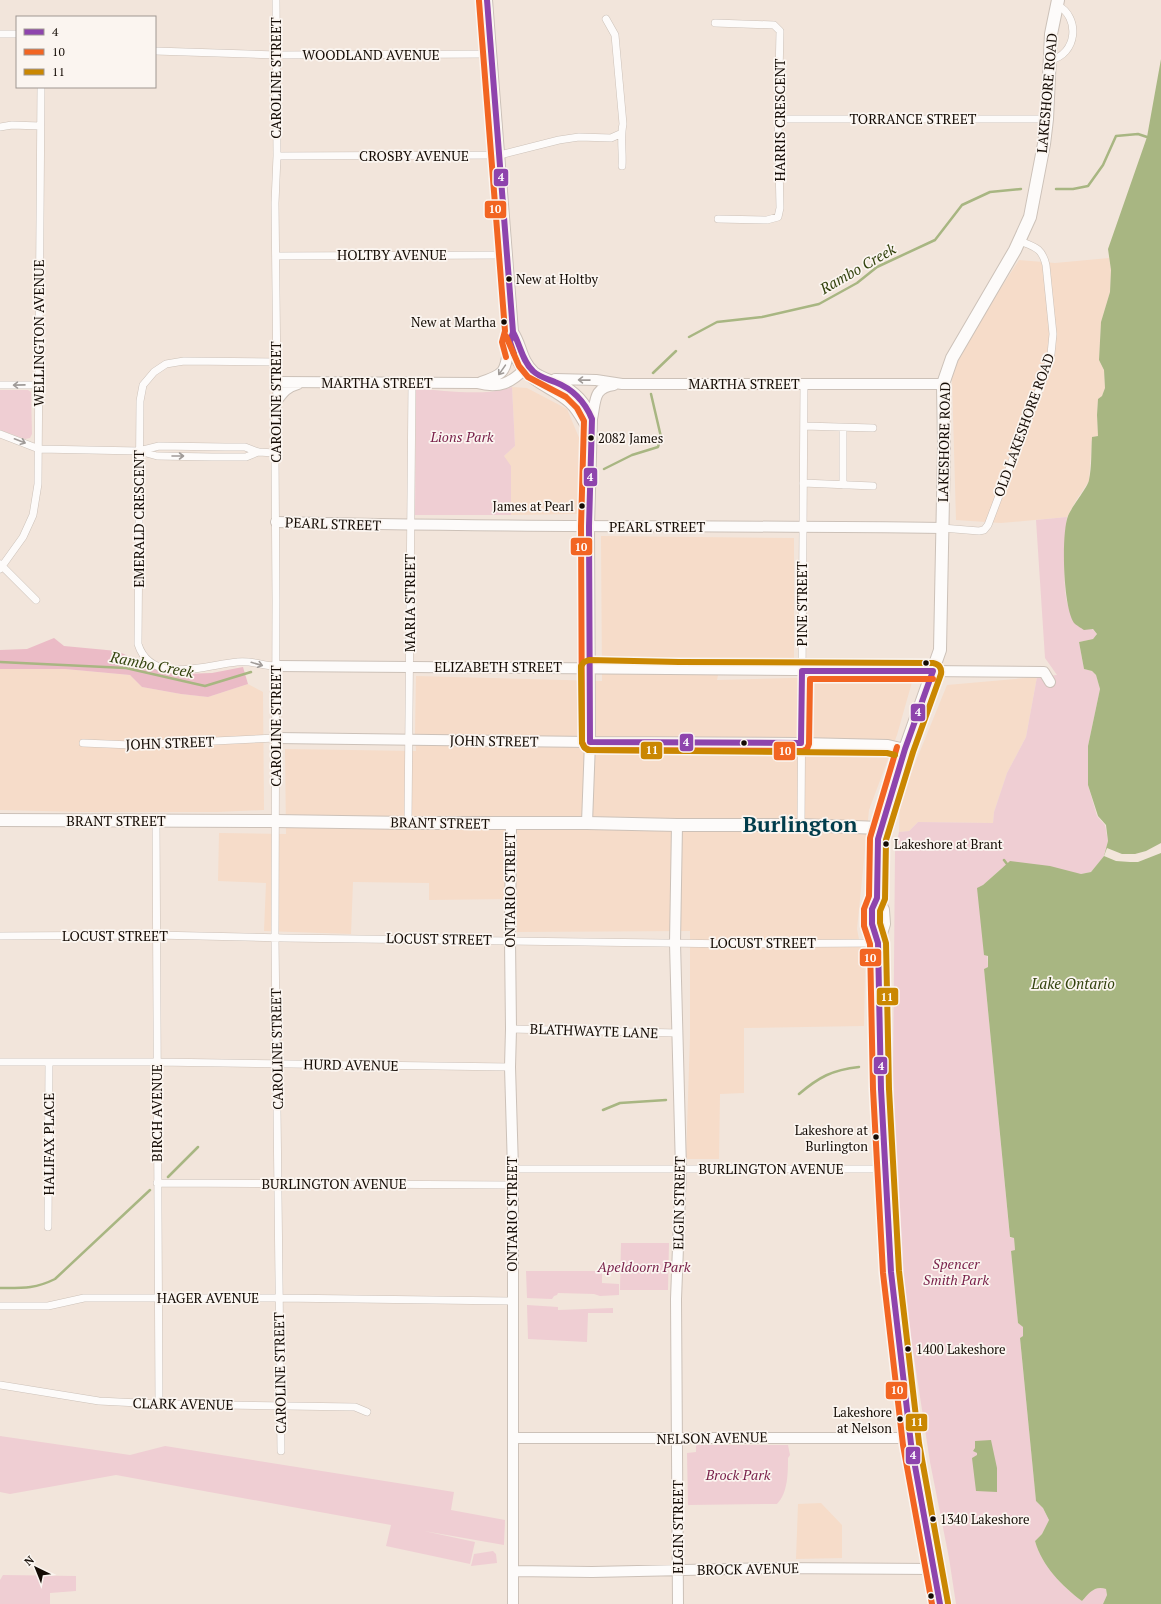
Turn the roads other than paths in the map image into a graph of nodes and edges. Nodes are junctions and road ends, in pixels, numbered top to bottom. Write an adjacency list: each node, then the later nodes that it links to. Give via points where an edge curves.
1 (276, 0): 10 (street, CAROLINE STREET)
2 (487, 0): 9 (street)
3 (1057, 3): 11 (main road, LAKESHORE ROAD, via 1051,34); 11 (street, via 1068,13 1072,22 1072,38 1066,52 1058,59)
4 (606, 19): 17 (street, via 615,35 623,124)
5 (715, 23): 13 (street, HARRIS CRESCENT, via 769,24 780,31)
6 (0, 34): 7 (street)
7 (16, 34)
8 (156, 51): 10 (street, WOODLAND AVENUE)
9 (491, 54): 10 (street, WOODLAND AVENUE); 18 (street)
10 (276, 55): 19 (street, CAROLINE STREET)
11 (1050, 60): 14 (main road, LAKESHORE ROAD)
12 (41, 88): 15 (street, WELLINGTON AVENUE)
13 (778, 119): 14 (street, TORRANCE STREET); 21 (street, HARRIS CRESCENT, via 778,217 767,220)
14 (1047, 119): 22 (main road, LAKESHORE ROAD, via 1030,217)
15 (40, 126): 16 (street); 37 (street, WELLINGTON AVENUE)
16 (0, 127)
17 (620, 134): 18 (street, CROSBY AVENUE, via 611,138 579,137 559,140); 20 (street)
18 (500, 155): 19 (street, CROSBY AVENUE); 23 (street)
19 (277, 156): 24 (street, CAROLINE STREET)
20 (622, 166)
21 (718, 219)
22 (1020, 241): 35 (main road, LAKESHORE ROAD, via 952,358); 55 (street, OLD LAKESHORE ROAD, via 1038,248 1044,256 1053,323 1052,354 988,525 979,531)
23 (508, 255): 24 (street, HOLTBY AVENUE); 25 (street)
24 (276, 256): 26 (street, CAROLINE STREET)
25 (512, 337): 27 (street, via 514,355); 32 (street, one-way to 32, via 503,370 492,379)
26 (276, 362): 29 (street, CAROLINE STREET); 46 (street, EMERALD CRESCENT, via 184,361 161,367 143,385 140,401)
27 (526, 369): 28 (street); 32 (street, MARTHA STREET, via 512,381 487,386); 44 (street, via 535,382 569,402)
28 (546, 378): 33 (street, MARTHA STREET, one-way to 28); 39 (street, via 565,386 577,395 585,404)
29 (277, 382): 30 (street, MARTHA STREET); 38 (street, CAROLINE STREET)
30 (302, 383): 31 (street, MARTHA STREET); 38 (street, via 283,391)
31 (412, 383): 32 (street, MARTHA STREET); 52 (street, MARIA STREET)
32 (477, 383)
33 (622, 384): 34 (street, MARTHA STREET); 39 (street, via 606,386 600,390)
34 (804, 384): 35 (street, MARTHA STREET); 40 (street, PINE STREET)
35 (943, 384): 55 (main road, LAKESHORE ROAD)
36 (0, 385): 37 (street, one-way to 36)
37 (39, 385): 45 (street, WELLINGTON AVENUE)
38 (276, 402): 47 (street, CAROLINE STREET)
39 (592, 419): 44 (street)
40 (804, 426): 41 (street); 48 (street, PINE STREET)
41 (843, 428): 42 (street); 49 (street)
42 (873, 428)
43 (0, 434): 45 (street, one-way to 45)
44 (591, 434): 53 (street)
45 (39, 449): 46 (street); 56 (street, WELLINGTON AVENUE, via 34,515 23,537)
46 (139, 451): 47 (street, via 159,446 245,447 258,452); 58 (street, EMERALD CRESCENT, one-way to 58, via 138,644 141,654 160,667 175,670 238,662)
47 (275, 453): 51 (street, CAROLINE STREET)
48 (804, 483): 49 (street); 54 (street, PINE STREET)
49 (843, 485): 50 (street)
50 (873, 486)
51 (276, 522): 52 (street, PEARL STREET); 58 (street, CAROLINE STREET)
52 (410, 526): 53 (street, PEARL STREET); 59 (street, MARIA STREET)
53 (589, 526): 54 (street, PEARL STREET); 60 (street)
54 (803, 527): 55 (street, PEARL STREET); 61 (street, PINE STREET)
55 (942, 528): 62 (main road, LAKESHORE ROAD, via 940,650)
56 (1, 567): 57 (street)
57 (36, 600)
58 (276, 666): 59 (street, ELIZABETH STREET); 64 (street, CAROLINE STREET)
59 (409, 667): 60 (street, ELIZABETH STREET); 65 (street, MARIA STREET)
60 (590, 668): 61 (street, ELIZABETH STREET); 66 (street)
61 (802, 671): 62 (street, ELIZABETH STREET); 68 (street, PINE STREET)
62 (933, 671): 63 (street, ELIZABETH STREET, via 1044,672); 69 (main road, LAKESHORE ROAD)
63 (1050, 682)
64 (276, 738): 65 (street, JOHN STREET); 67 (street, JOHN STREET, via 132,745); 72 (street, CAROLINE STREET)
65 (408, 741): 66 (street, JOHN STREET); 73 (street, MARIA STREET)
66 (590, 742): 68 (street, JOHN STREET); 74 (street)
67 (83, 743)
68 (801, 743): 69 (street, JOHN STREET, via 888,745); 77 (street, PINE STREET)
69 (905, 749): 78 (main road, LAKESHORE ROAD)
70 (0, 820): 71 (main road, BRANT STREET)
71 (156, 821): 72 (main road, BRANT STREET); 79 (street, BIRCH AVENUE)
72 (275, 821): 73 (main road, BRANT STREET); 81 (street, CAROLINE STREET)
73 (408, 823): 75 (main road, BRANT STREET)
74 (587, 823): 75 (main road, BRANT STREET); 76 (main road, BRANT STREET)
75 (511, 824): 82 (street, ONTARIO STREET)
76 (677, 825): 77 (main road, BRANT STREET); 83 (street, ELGIN STREET)
77 (801, 825): 78 (main road, BRANT STREET)
78 (880, 828): 84 (main road, LAKESHORE ROAD, via 877,848 877,898 872,909 872,924)
79 (155, 935): 80 (street, LOCUST STREET); 81 (street, LOCUST STREET); 89 (street, BIRCH AVENUE)
80 (0, 936)
81 (275, 938): 82 (street, LOCUST STREET); 90 (street, CAROLINE STREET)
82 (510, 940): 83 (street, LOCUST STREET); 85 (street, ONTARIO STREET)
83 (675, 943): 84 (street, LOCUST STREET); 86 (street, ELGIN STREET)
84 (878, 943): 94 (main road, LAKESHORE ROAD)
85 (511, 1029): 86 (street, BLATHWAYTE LANE); 91 (street, ONTARIO STREET)
86 (677, 1033): 93 (street, ELGIN STREET)
87 (0, 1062): 88 (street, HURD AVENUE)
88 (49, 1062): 89 (street, HURD AVENUE); 98 (street, HALIFAX PLACE)
89 (156, 1062): 90 (street, HURD AVENUE); 95 (street, BIRCH AVENUE)
90 (277, 1064): 91 (street, HURD AVENUE); 96 (street, CAROLINE STREET)
91 (510, 1067): 92 (street, ONTARIO STREET)
92 (513, 1169): 93 (street, BURLINGTON AVENUE); 97 (street, ONTARIO STREET)
93 (681, 1169): 94 (street, BURLINGTON AVENUE); 109 (street, ELGIN STREET, via 676,1299)
94 (885, 1169): 108 (main road, LAKESHORE ROAD, via 891,1272)
95 (157, 1183): 96 (street, BURLINGTON AVENUE); 99 (street, BIRCH AVENUE)
96 (278, 1184): 97 (street, BURLINGTON AVENUE); 100 (street, CAROLINE STREET)
97 (512, 1185): 101 (street, ONTARIO STREET)
98 (48, 1227)
99 (158, 1298): 100 (street, HAGER AVENUE); 102 (street, HAGER AVENUE, via 84,1298 48,1306); 104 (street, BIRCH AVENUE)
100 (279, 1298): 101 (street, HAGER AVENUE); 105 (street, CAROLINE STREET)
101 (513, 1301): 107 (street, ONTARIO STREET)
102 (0, 1306)
103 (0, 1385): 104 (street, CLARK AVENUE, via 99,1401)
104 (159, 1404): 105 (street, CLARK AVENUE)
105 (281, 1405): 106 (street, CLARK AVENUE, via 355,1407); 110 (street, CAROLINE STREET)
106 (367, 1412)
107 (513, 1438): 109 (street, NELSON AVENUE); 112 (street, ONTARIO STREET)
108 (910, 1438): 109 (street, NELSON AVENUE); 111 (main road, LAKESHORE ROAD)
109 (676, 1439): 113 (street, ELGIN STREET)
110 (281, 1451)
111 (934, 1569): 113 (street, BROCK AVENUE, via 770,1568); 116 (main road, LAKESHORE ROAD)
112 (513, 1571): 113 (street, BROCK AVENUE); 114 (street, ONTARIO STREET)
113 (678, 1571): 115 (street, ELGIN STREET)
114 (513, 1604)
115 (678, 1604)
116 (940, 1604)

